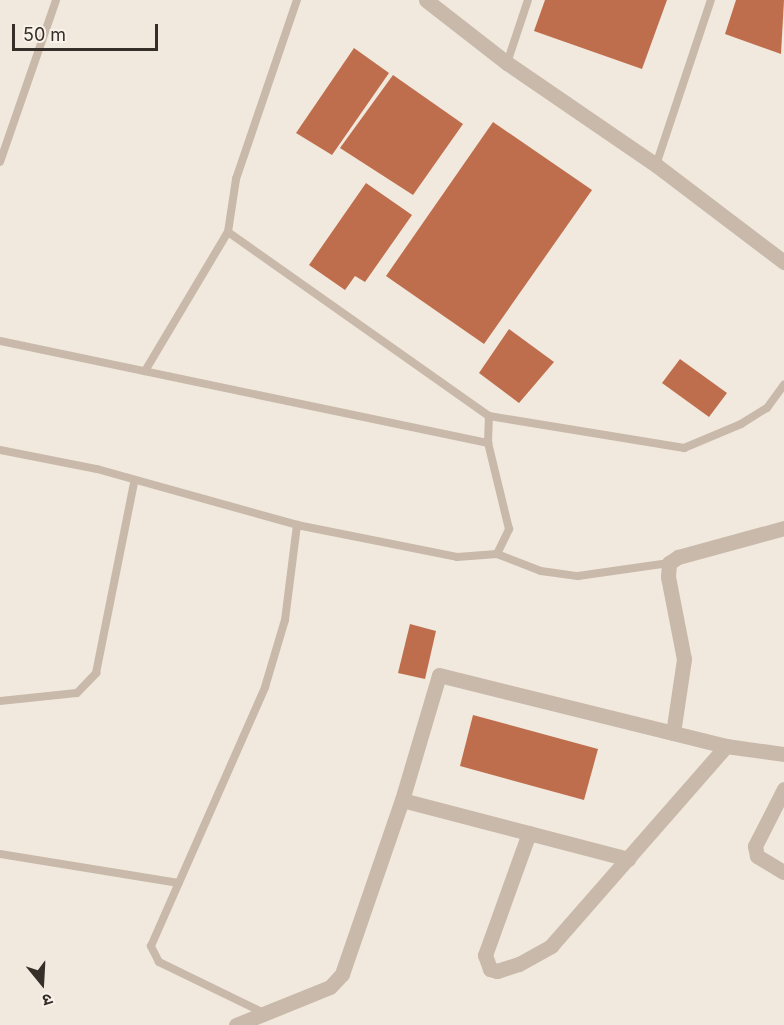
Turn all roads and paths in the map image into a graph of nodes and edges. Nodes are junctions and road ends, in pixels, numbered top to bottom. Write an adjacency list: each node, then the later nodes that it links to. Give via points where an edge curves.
1 (56, 0): 7 (lane)
2 (297, 0): 9 (lane, via 236,179)
3 (426, 0): 6 (street)
4 (528, 0): 6 (lane)
5 (711, 0): 8 (lane)
6 (507, 63): 8 (street)
7 (0, 162)
8 (656, 165): 10 (street)
9 (228, 232): 12 (lane); 14 (lane)
10 (784, 262)
11 (0, 341): 12 (lane)
12 (145, 371): 15 (lane)
13 (784, 385): 14 (lane, via 767,408 741,424 684,448)
14 (489, 416): 15 (lane)
15 (488, 444): 20 (lane, via 509,529)
16 (0, 450): 17 (lane, via 98,469)
17 (134, 482): 18 (lane); 22 (lane, via 92,680 77,693)
18 (297, 525): 20 (lane, via 457,557); 32 (lane, via 285,620 273,662)
19 (784, 528): 21 (street, via 678,557)
20 (497, 554): 21 (lane, via 541,571 578,576)
21 (669, 563): 23 (street, via 668,578 684,659)
22 (0, 701)
23 (673, 732): 24 (street); 27 (street, via 439,675)
24 (726, 746): 25 (street); 30 (street)
25 (784, 754)
26 (784, 789): 31 (street, via 755,846 757,856)
27 (402, 800): 28 (street); 33 (street, via 338,981)
28 (529, 833): 30 (street); 30 (street, via 485,954 490,969 497,971 551,946)
29 (0, 854): 32 (lane)
30 (628, 859)
31 (784, 872)
32 (178, 883): 33 (lane, via 153,940 155,959)
33 (264, 1013): 34 (street)
34 (236, 1025)

